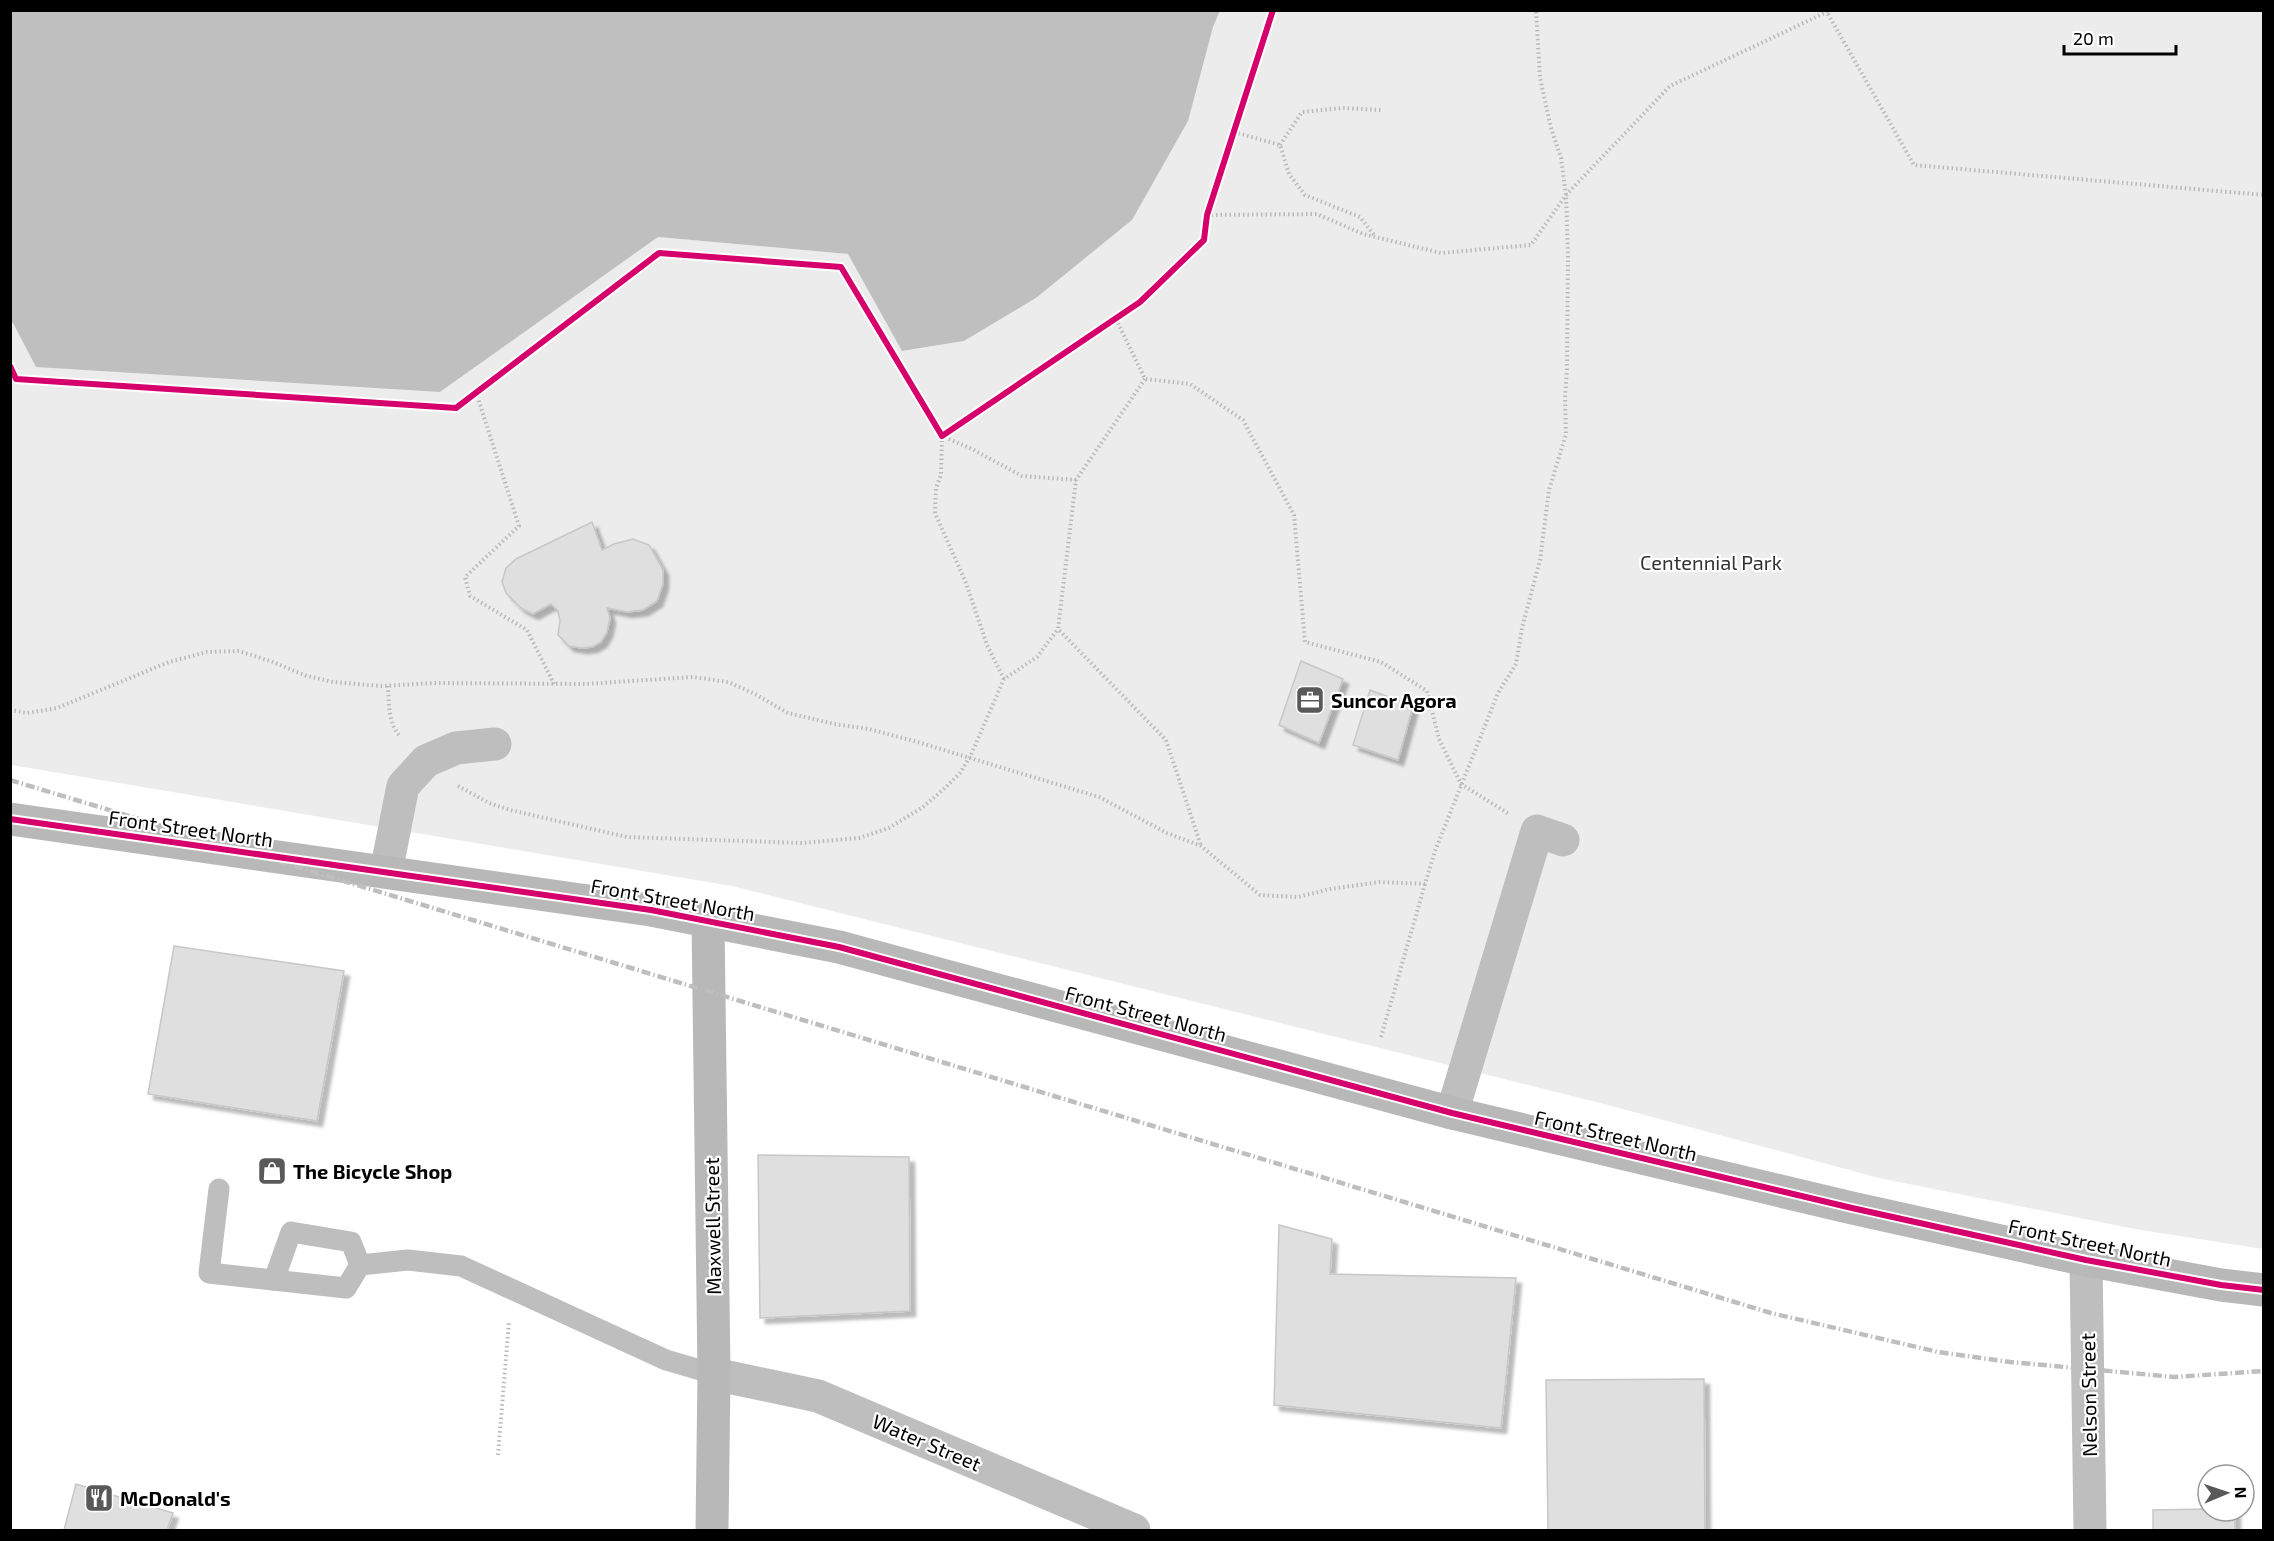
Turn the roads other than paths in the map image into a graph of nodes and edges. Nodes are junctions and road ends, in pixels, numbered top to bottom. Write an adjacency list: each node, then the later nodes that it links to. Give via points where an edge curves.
1 (495, 744): 4 (street, via 456,748 426,761 404,786)
2 (10, 819): 4 (main road, Front Street North)
3 (1550, 836): 6 (street, via 1517,944)
4 (386, 872): 5 (main road, Front Street North)
5 (708, 921): 6 (main road, Front Street North, via 839,947); 12 (main road, Maxwell Street)
6 (1452, 1113): 8 (main road, Front Street North)
7 (219, 1189): 10 (lane, via 209,1273)
8 (2086, 1260): 11 (main road, Front Street North, via 2221,1286); 15 (street, Nelson Street)
9 (360, 1265): 10 (lane, via 346,1288); 10 (lane, via 351,1242 291,1232); 12 (lane, via 408,1260 461,1266 666,1360)
10 (274, 1280)
11 (2264, 1290)
12 (714, 1374): 13 (main road, Maxwell Street); 14 (street, Water Street, via 818,1396)
13 (712, 1530)
14 (1134, 1530)
15 (2090, 1530)

